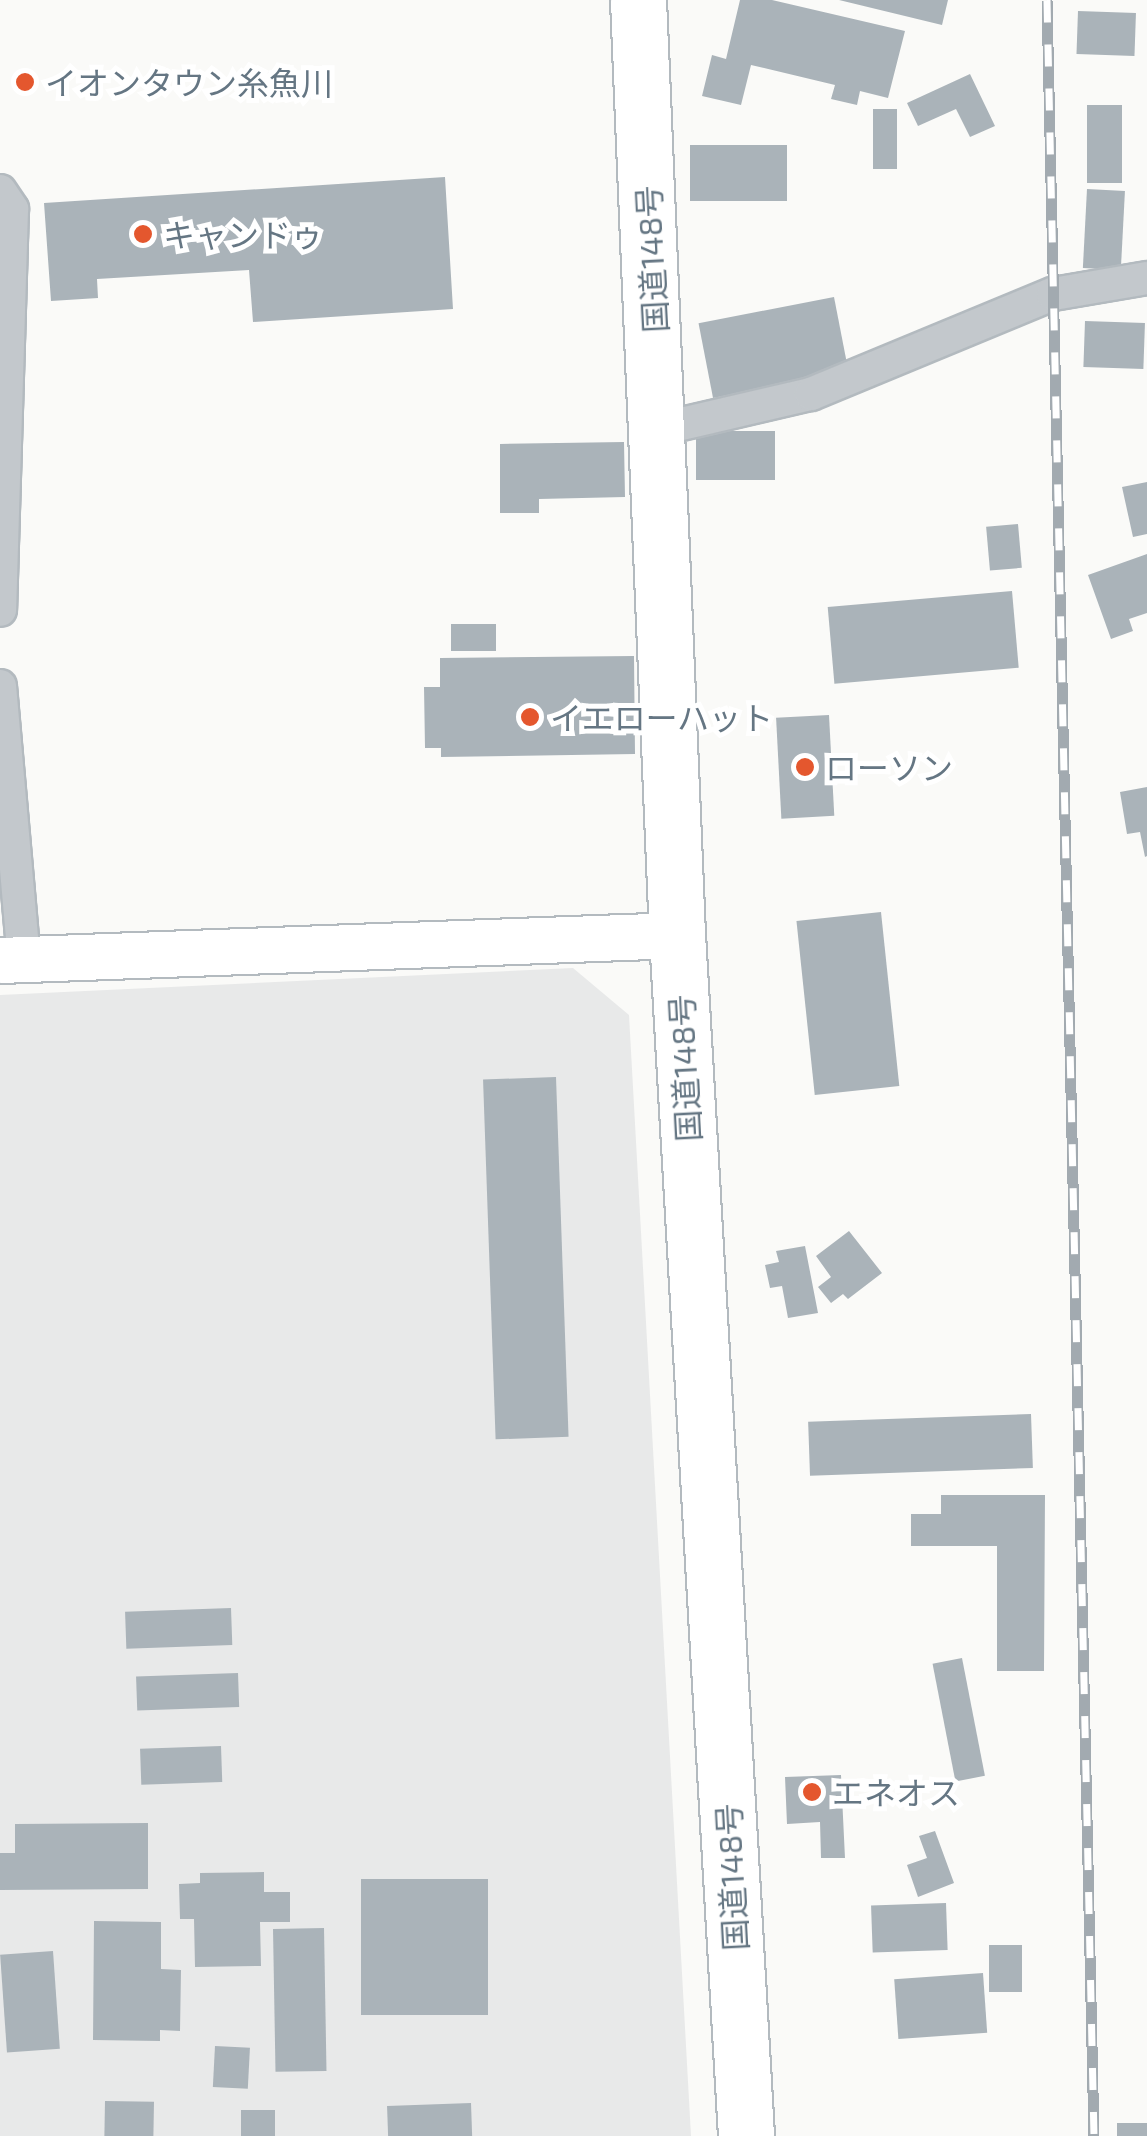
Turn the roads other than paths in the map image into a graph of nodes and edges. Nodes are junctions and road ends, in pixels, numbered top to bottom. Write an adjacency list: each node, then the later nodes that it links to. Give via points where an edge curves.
1 (638, 0): 4 (highway, 国道148号)
2 (0, 191): 5 (street, via 12,209)
3 (1147, 278): 4 (street, via 1053,294 811,394)
4 (660, 429): 7 (highway, 国道148号)
5 (0, 610)
6 (0, 686): 8 (street)
7 (676, 935): 8 (street); 9 (highway, 国道148号)
8 (12, 959)
9 (746, 2136)

